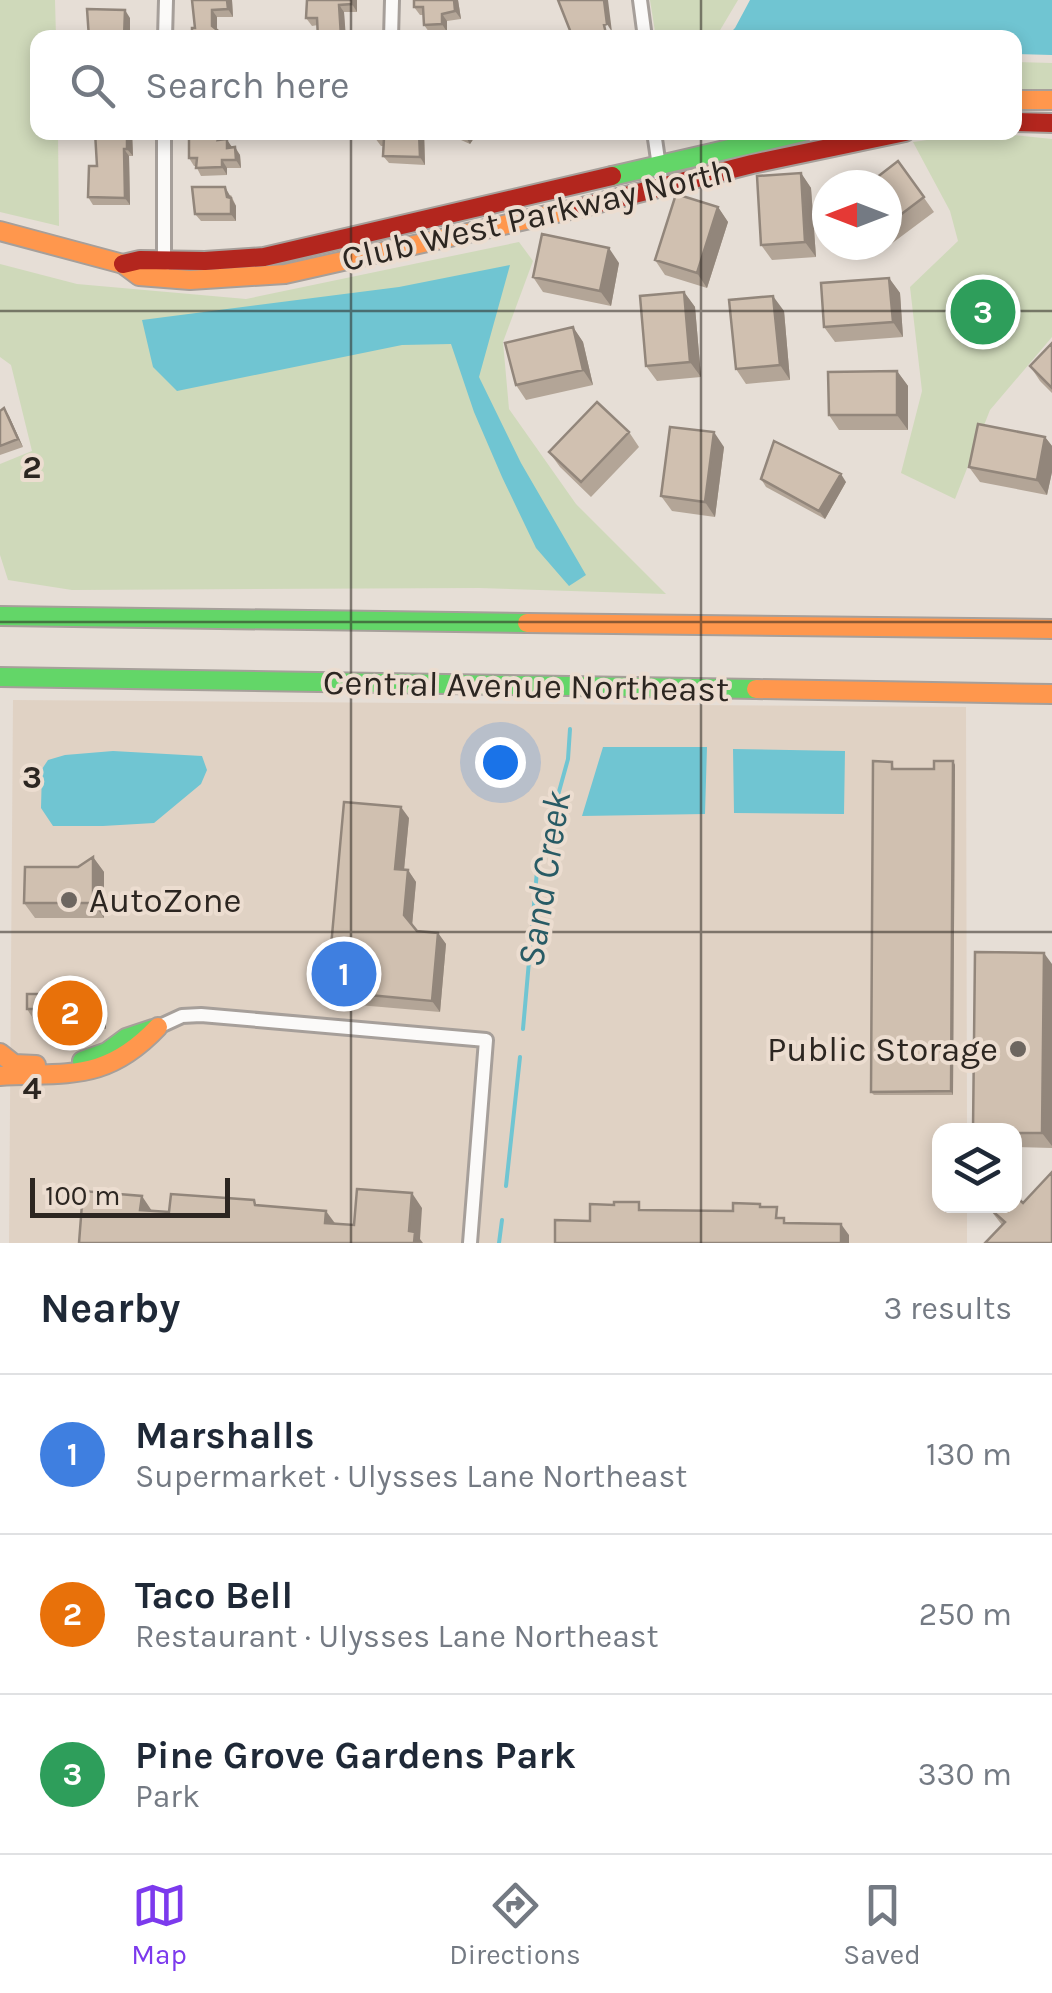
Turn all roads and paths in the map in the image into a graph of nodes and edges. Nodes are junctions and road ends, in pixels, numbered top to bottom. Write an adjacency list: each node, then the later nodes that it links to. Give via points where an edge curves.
1 (166, 0): 4 (street)
2 (392, 0): 5 (street)
3 (640, 0): 6 (street)
4 (165, 30)
5 (392, 30)
6 (644, 30)
7 (1022, 100): 8 (main road)
8 (1052, 100)
9 (1022, 122): 10 (main road)
10 (1052, 123)
11 (164, 140): 18 (street)
12 (655, 140): 15 (street)
13 (769, 140): 15 (main road)
14 (867, 140): 16 (main road, Club West Parkway North)
15 (658, 166): 16 (street); 18 (main road, via 319,246)
16 (662, 187): 18 (main road, Club West Parkway North, via 284,274 190,280)
17 (0, 231): 18 (main road, via 123,264 140,260)
18 (165, 268)
19 (0, 616): 20 (main road, Central Avenue Northeast)
20 (1052, 629)
21 (0, 677): 22 (main road, Central Avenue Northeast)
22 (1052, 694)
23 (158, 1027): 24 (main road, via 68,1064 14,1064); 25 (main road, via 136,1050 92,1071); 26 (street, via 201,1016 486,1040)
24 (0, 1053)
25 (0, 1076)
26 (470, 1243)

